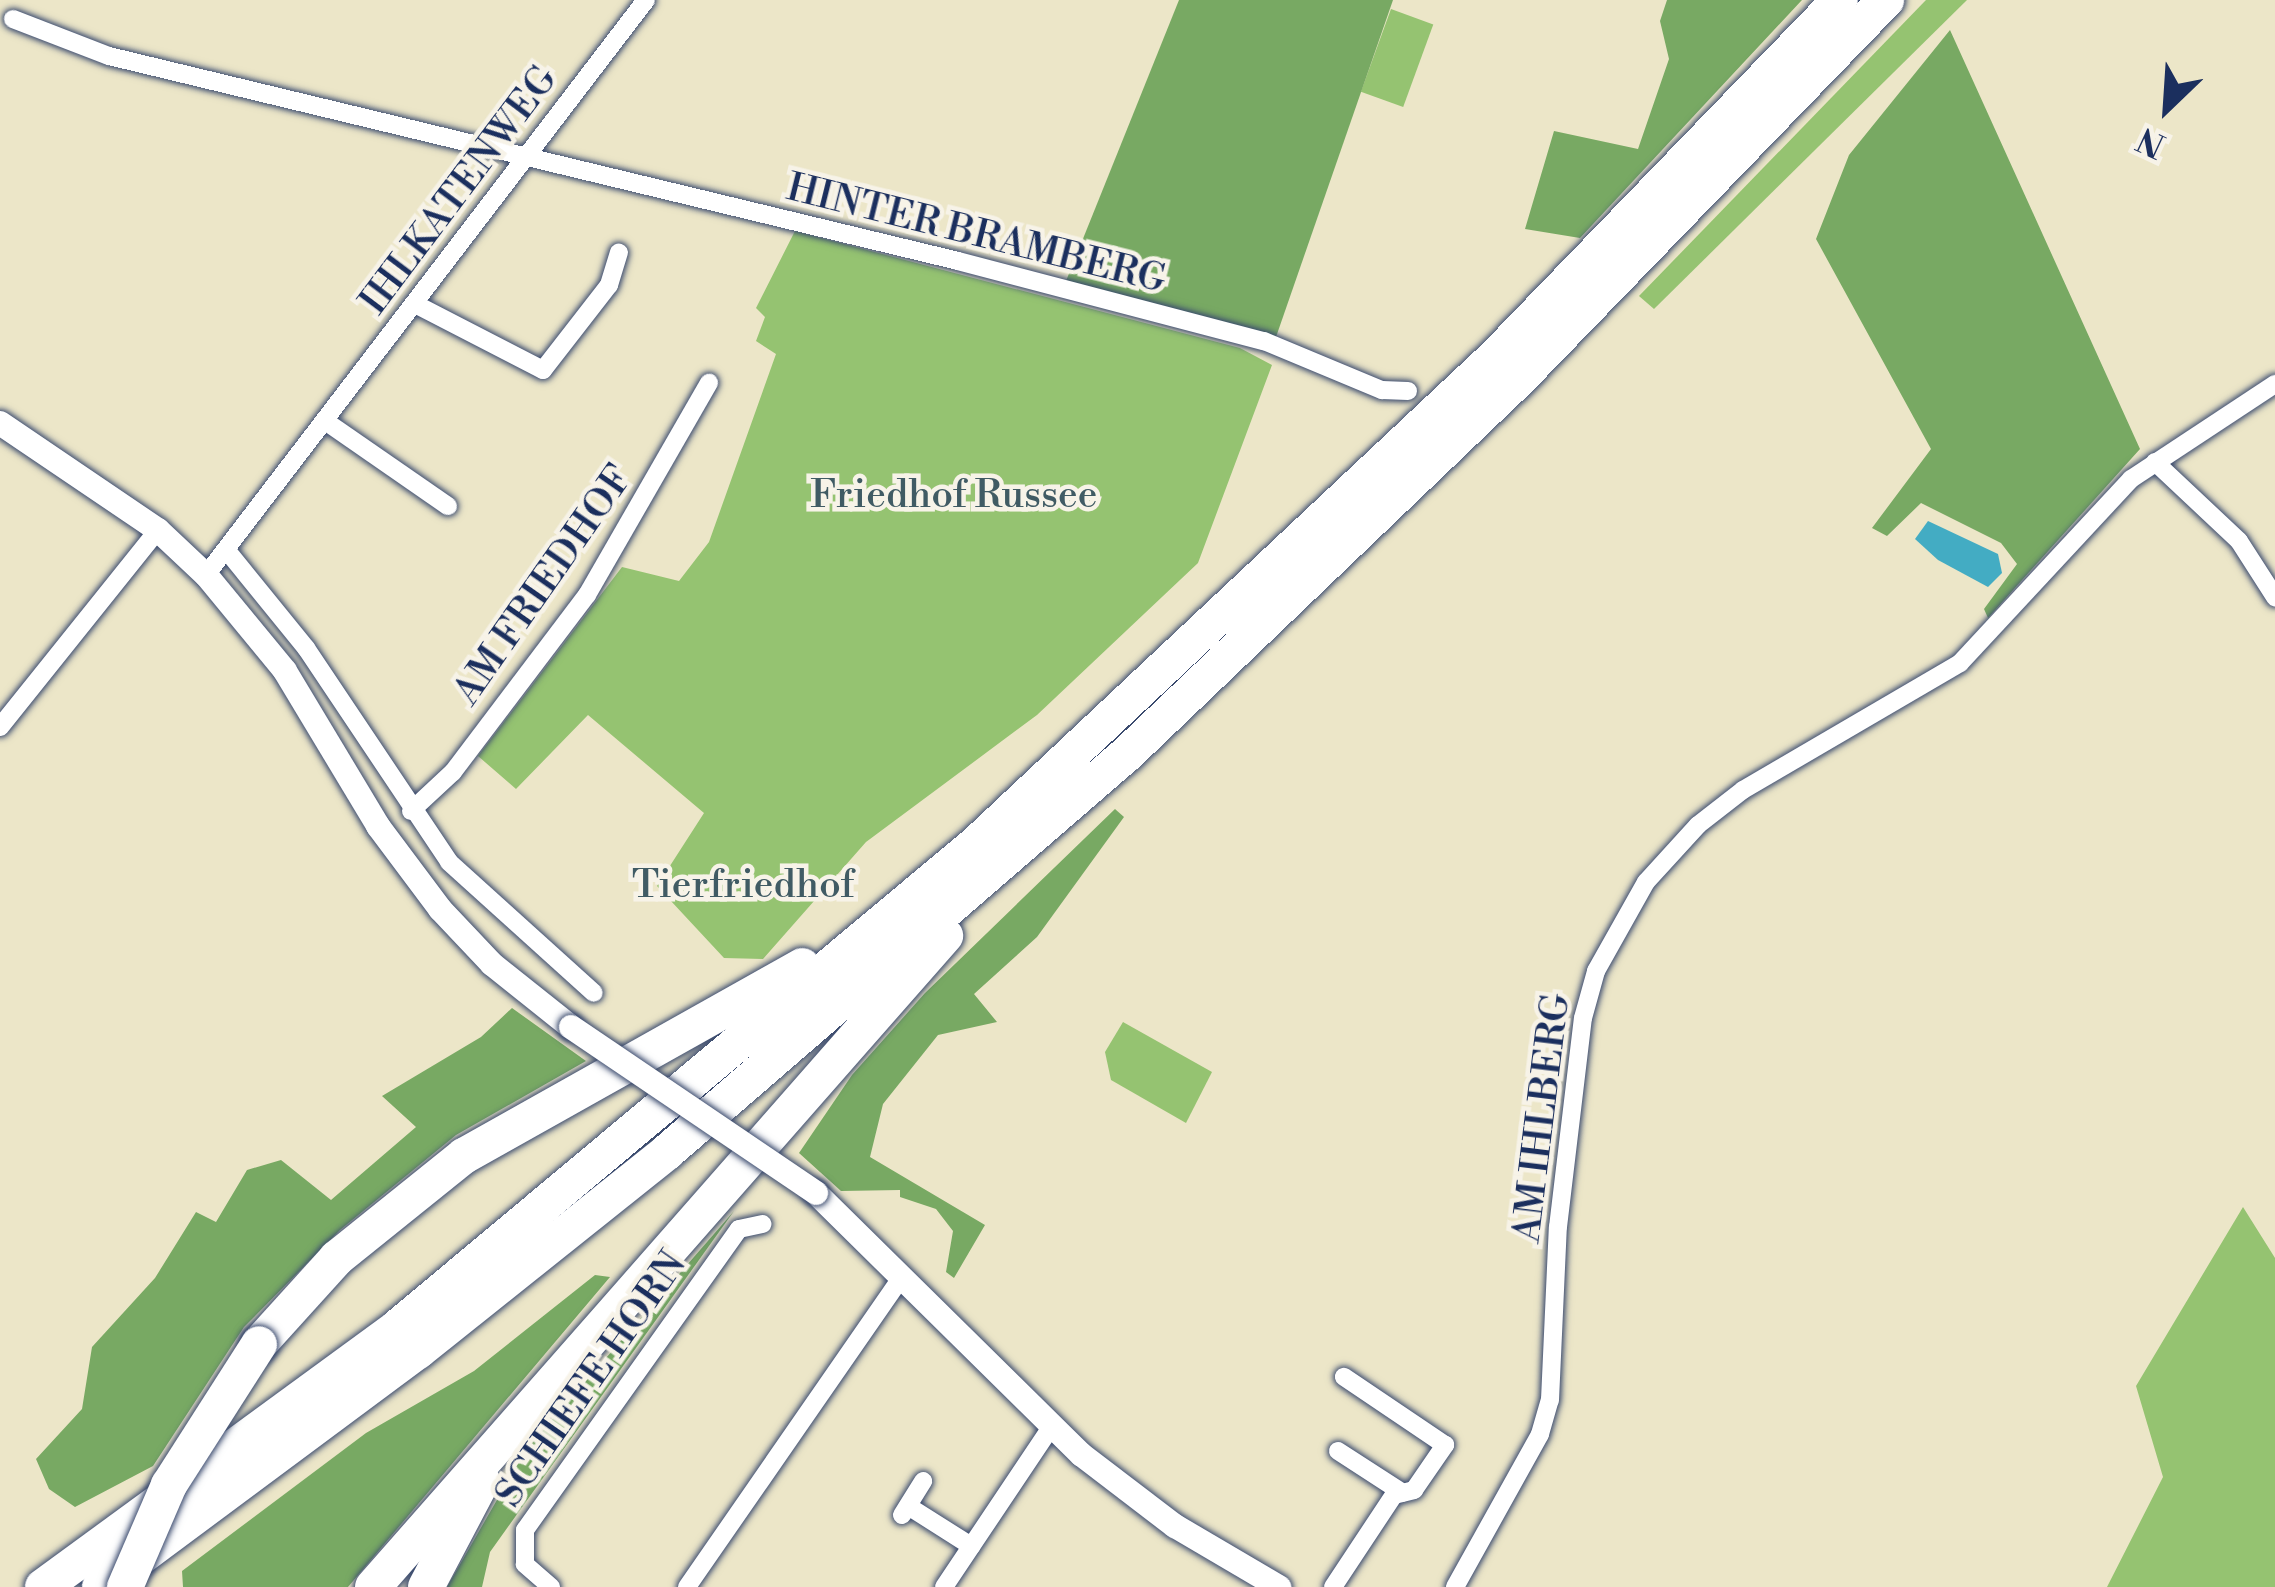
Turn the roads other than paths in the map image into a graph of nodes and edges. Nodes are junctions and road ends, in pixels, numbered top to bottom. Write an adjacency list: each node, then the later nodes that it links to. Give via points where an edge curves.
1 (646, 0): 5 (street, IHLKATENWEG)
2 (1840, 0): 21 (highway, via 1496,356)
3 (1886, 0): 21 (highway, via 1505,393)
4 (13, 19): 5 (street, HINTER BRAMBERG, via 109,56)
5 (521, 160): 7 (street, IHLKATENWEG); 10 (street, HINTER BRAMBERG, via 958,261 1264,341 1382,390)
6 (619, 251): 7 (street, via 609,285 542,370)
7 (415, 304): 12 (street, IHLKATENWEG)
8 (709, 383): 20 (street, AM FRIEDHOF, via 587,595 453,772)
9 (2275, 384): 13 (street, AM IHLBERG)
10 (1408, 391)
11 (0, 423): 15 (street)
12 (328, 423): 14 (street); 16 (street, IHLKATENWEG)
13 (2155, 461): 18 (street, via 2239,541); 42 (street, AM IHLBERG, via 1960,663 1743,790 1668,855 1623,916 1596,970 1577,1050 1550,1400 1540,1434)
14 (448, 506)
15 (158, 530): 17 (street); 19 (street)
16 (228, 553): 17 (street, IHLKATENWEG); 20 (street, via 306,648)
17 (206, 575): 24 (street, bridge, via 285,671 378,826 492,964 816,1193)
18 (2275, 597)
19 (0, 727)
20 (410, 811): 22 (street, via 449,862)
21 (988, 855): 26 (highway, via 893,1002); 32 (highway, via 398,1326); 33 (highway, via 525,1267); 34 (highway, bridge, via 765,992 464,1156 337,1258 259,1343 169,1485)
22 (594, 993)
23 (762, 1224): 37 (street, SCHIEFE HORN, via 740,1229 525,1530 525,1564)
24 (902, 1277): 27 (street); 38 (street)
25 (1344, 1377): 30 (street, via 1445,1444 1414,1490)
26 (520, 1416): 35 (highway); 36 (highway)
27 (1052, 1427): 31 (street); 40 (street, via 1175,1526)
28 (1338, 1451): 30 (street)
29 (923, 1481): 31 (street, via 905,1510)
30 (1403, 1492): 41 (street)
31 (971, 1546): 39 (street)
32 (43, 1587)
33 (100, 1587)
34 (125, 1587)
35 (373, 1587)
36 (427, 1587)
37 (550, 1587)
38 (687, 1587)
39 (944, 1587)
40 (1279, 1587)
41 (1334, 1587)
42 (1455, 1587)

